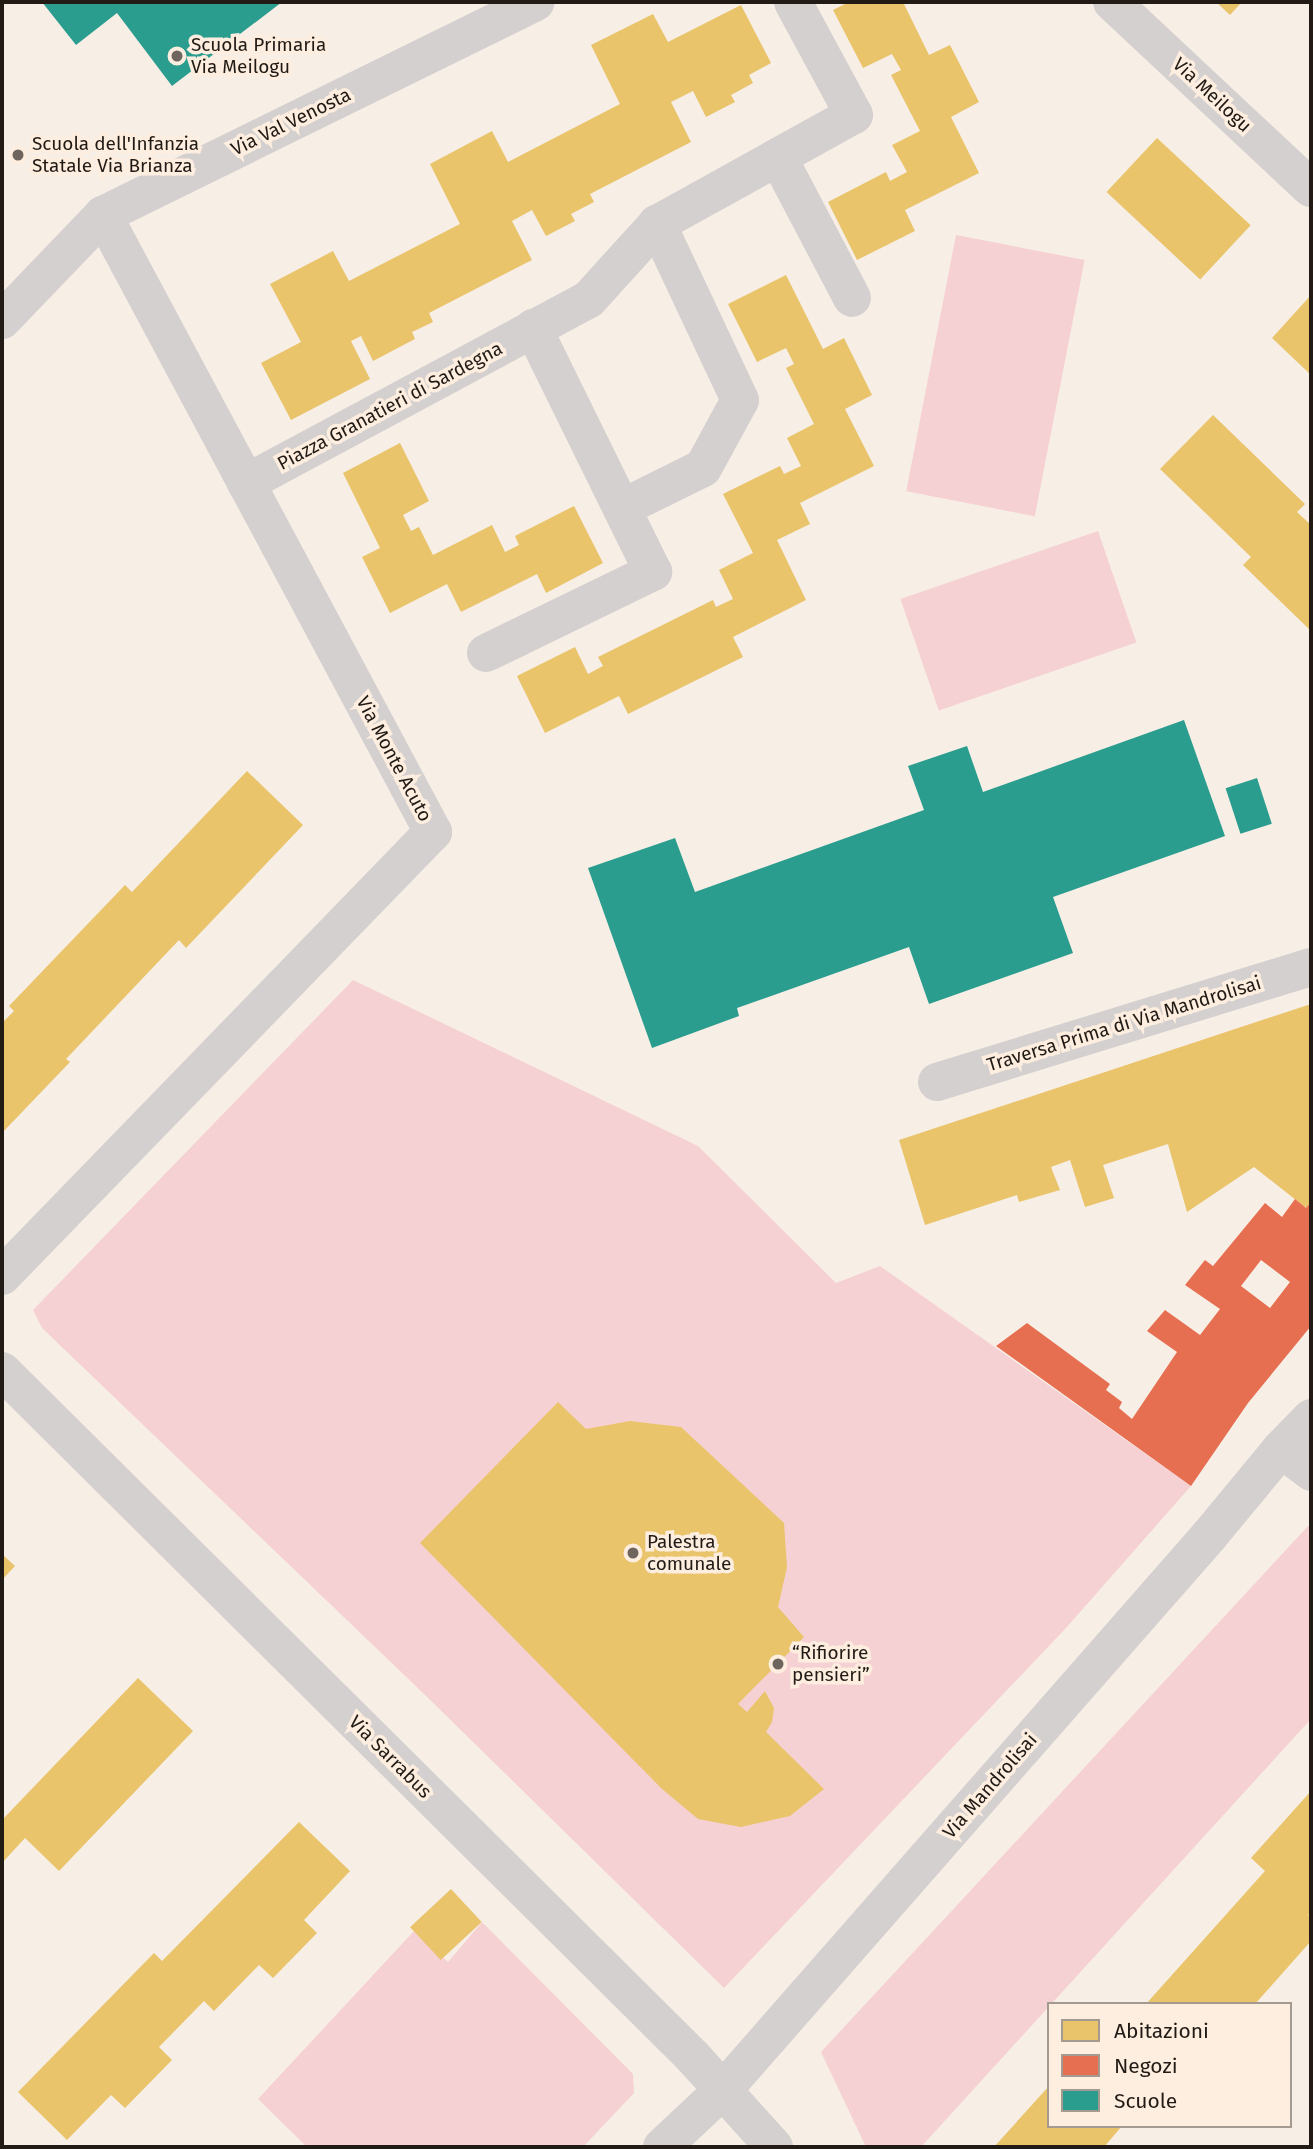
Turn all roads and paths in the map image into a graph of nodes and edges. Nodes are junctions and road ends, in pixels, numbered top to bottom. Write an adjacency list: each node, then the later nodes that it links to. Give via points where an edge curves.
1 (535, 2): 6 (street, Via Val Venosta)
2 (793, 2): 4 (street, Piazza Granatieri di Sardegna, via 854,115)
3 (1112, 2): 5 (street, Via Meilogu)
4 (778, 157): 7 (street, Piazza Granatieri di Sardegna); 8 (street)
5 (1311, 188)
6 (103, 215): 9 (street, Via Val Venosta); 11 (street, Via Monte Acuto)
7 (657, 224): 10 (street, Piazza Granatieri di Sardegna, via 589,299); 12 (street, via 740,400 704,468)
8 (852, 298)
9 (2, 320)
10 (533, 328): 11 (street, Piazza Granatieri di Sardegna); 12 (street)
11 (246, 483): 16 (street, Via Monte Acuto, via 433,832)
12 (622, 508): 13 (street, via 653,572)
13 (486, 653)
14 (1311, 967): 15 (street, Traversa Prima di Via Mandrolisai)
15 (937, 1082)
16 (2, 1276)
17 (2, 1371): 21 (street, Via Sarrabus)
18 (1311, 1418): 19 (street, Via Mandrolisai)
19 (1281, 1449): 20 (street); 21 (street, Via Mandrolisai)
20 (1311, 1472)
21 (724, 2089): 22 (street, Via Mandrolisai); 23 (street, Via Sarrabus)
22 (662, 2147)
23 (774, 2147)

